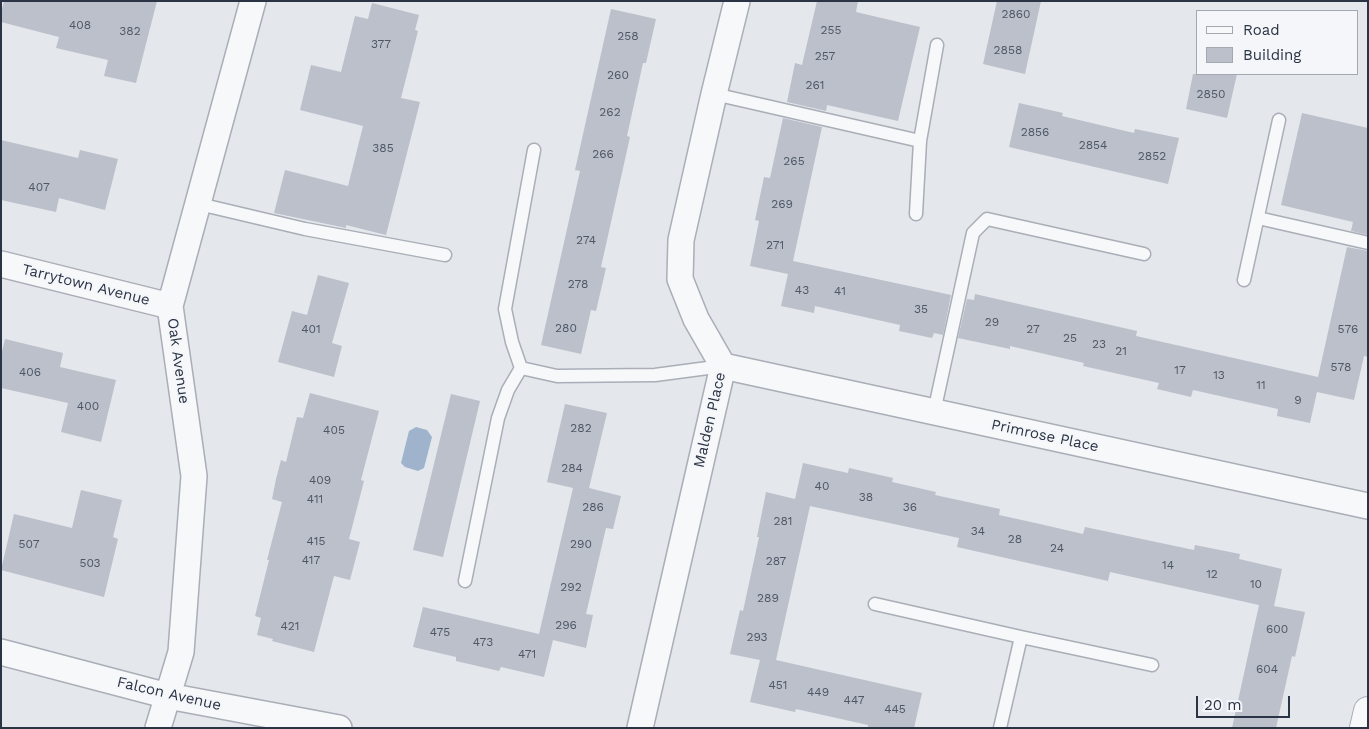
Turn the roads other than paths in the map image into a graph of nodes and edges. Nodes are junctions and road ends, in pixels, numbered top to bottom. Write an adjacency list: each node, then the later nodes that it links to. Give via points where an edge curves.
1 (253, 1): 8 (street, Oak Avenue)
2 (736, 1): 4 (street, Malden Place)
3 (937, 45): 6 (lane)
4 (714, 94): 6 (lane); 17 (street, Malden Place, via 682,240 680,279 696,319)
5 (1279, 120): 10 (lane)
6 (920, 141): 9 (lane)
7 (534, 150): 18 (lane, via 505,309)
8 (199, 204): 13 (lane, via 305,229); 16 (street, Oak Avenue)
9 (916, 214)
10 (1258, 218): 11 (lane); 15 (lane)
11 (1368, 243)
12 (1144, 254): 19 (lane, via 987,219 973,233)
13 (445, 255)
14 (1, 264): 16 (street, Tarrytown Avenue)
15 (1244, 280)
16 (170, 306): 26 (street, Oak Avenue, via 194,476 181,652)
17 (723, 366): 18 (lane, via 655,375 557,376); 19 (street, Primrose Place); 30 (street, Malden Place)
18 (521, 368): 21 (lane, via 508,390 498,418)
19 (934, 412): 20 (street, Primrose Place)
20 (1368, 506)
21 (465, 581)
22 (876, 604): 23 (lane)
23 (1020, 636): 25 (lane); 31 (lane)
24 (1, 652): 26 (street, Falcon Avenue)
25 (1152, 665)
26 (168, 696): 28 (street, Oak Avenue); 29 (street, Falcon Avenue)
27 (1368, 711): 32 (street)
28 (158, 728)
29 (339, 728)
30 (640, 728)
31 (1000, 728)
32 (1364, 728)

